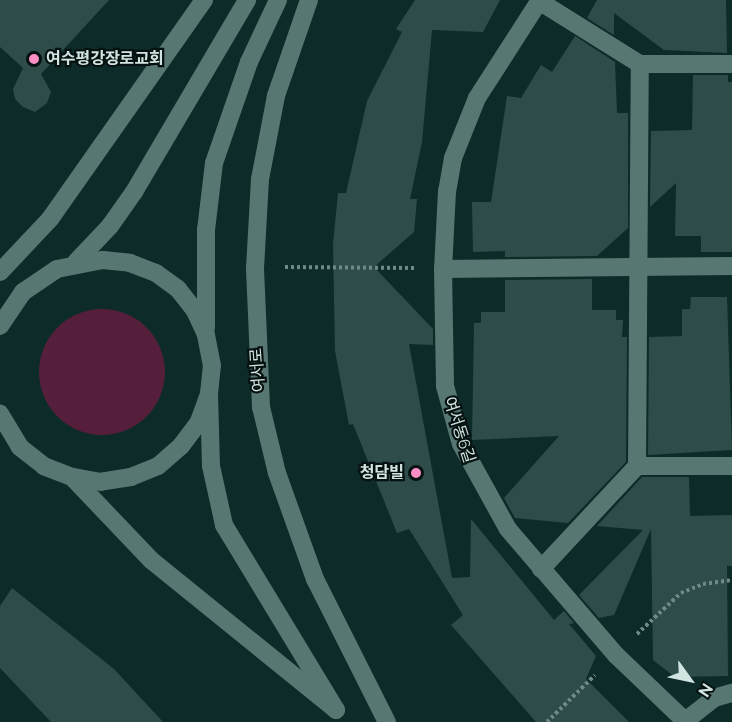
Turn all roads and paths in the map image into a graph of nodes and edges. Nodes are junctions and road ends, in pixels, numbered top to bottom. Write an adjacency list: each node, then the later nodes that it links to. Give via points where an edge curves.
1 (204, 0): 11 (street, via 50,219)
2 (247, 0): 8 (street, via 134,192 110,226)
3 (278, 0): 16 (street, via 249,62 214,163 206,230)
4 (309, 0): 29 (street, 여서로, via 276,96 260,179 255,270 261,406 277,473 315,579)
5 (539, 0): 6 (street, 여서동6길); 13 (street, 여서동6길, via 466,118 449,177)
6 (640, 64): 7 (street); 12 (street)
7 (732, 64)
8 (76, 262): 14 (street, via 39,279); 16 (street, via 130,263 156,273 178,290 195,311)
9 (732, 266): 12 (street)
10 (278, 267): 13 (path)
11 (1, 268): 14 (street)
12 (638, 268): 13 (street); 21 (street)
13 (443, 269): 24 (street, 여서동6길, via 442,358 449,404 461,444 490,502)
14 (23, 292): 15 (street)
15 (0, 326)
16 (206, 335): 17 (street, via 212,364)
17 (209, 394): 23 (street, via 199,422 181,446 158,465 131,477 101,482); 28 (street, via 211,466 224,525)
18 (0, 414): 20 (street)
19 (0, 447): 20 (street)
20 (20, 447): 23 (street, via 44,466)
21 (637, 466): 22 (street); 24 (street)
22 (732, 466)
23 (72, 477): 28 (street, via 167,573)
24 (541, 569): 26 (street, 여서동6길)
25 (732, 580): 26 (path, via 703,584 681,593)
26 (615, 655): 30 (path); 31 (street, 여서동6길)
27 (732, 693): 31 (street, via 714,698)
28 (342, 716)
29 (387, 722)
30 (547, 722)
31 (685, 722)

